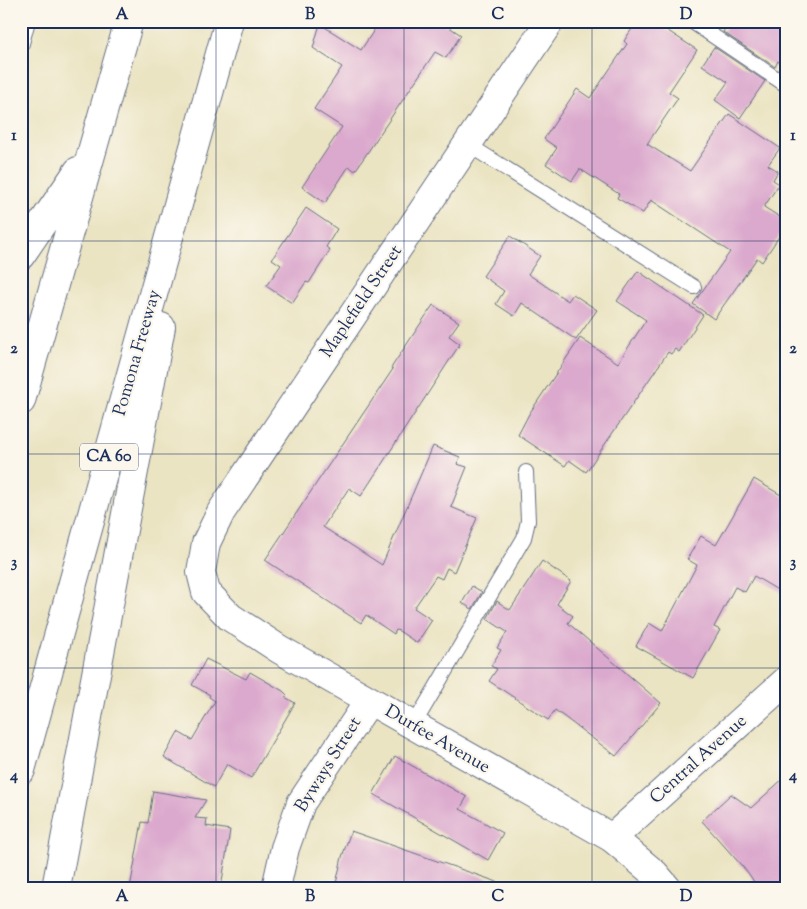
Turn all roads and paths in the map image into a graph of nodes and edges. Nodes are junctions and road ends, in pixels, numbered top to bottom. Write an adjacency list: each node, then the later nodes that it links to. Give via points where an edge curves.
1 (28, 21): 6 (lane)
2 (129, 21): 10 (main road)
3 (229, 21): 8 (main road, Pomona Freeway / CA 60)
4 (550, 21): 9 (main road, Maplefield Street)
5 (691, 21): 7 (lane)
6 (21, 47)
7 (786, 85)
8 (196, 144): 19 (main road, Pomona Freeway / CA 60); 21 (main road)
9 (467, 144): 12 (lane); 15 (main road, Maplefield Street, via 221,512 206,543 200,572)
10 (92, 151): 11 (main road); 13 (main road)
11 (21, 255)
12 (694, 287)
13 (21, 401)
14 (526, 472): 18 (lane, via 528,521 524,538)
15 (206, 592): 17 (main road, Durfee Avenue, via 238,622)
16 (786, 681): 20 (main road, Central Avenue)
17 (369, 701): 18 (main road, Durfee Avenue); 22 (main road, Byways Street, via 301,803 285,848)
18 (414, 726): 20 (main road, Durfee Avenue)
19 (21, 770)
20 (612, 838): 23 (main road, Durfee Avenue)
21 (56, 888)
22 (276, 888)
23 (667, 888)

